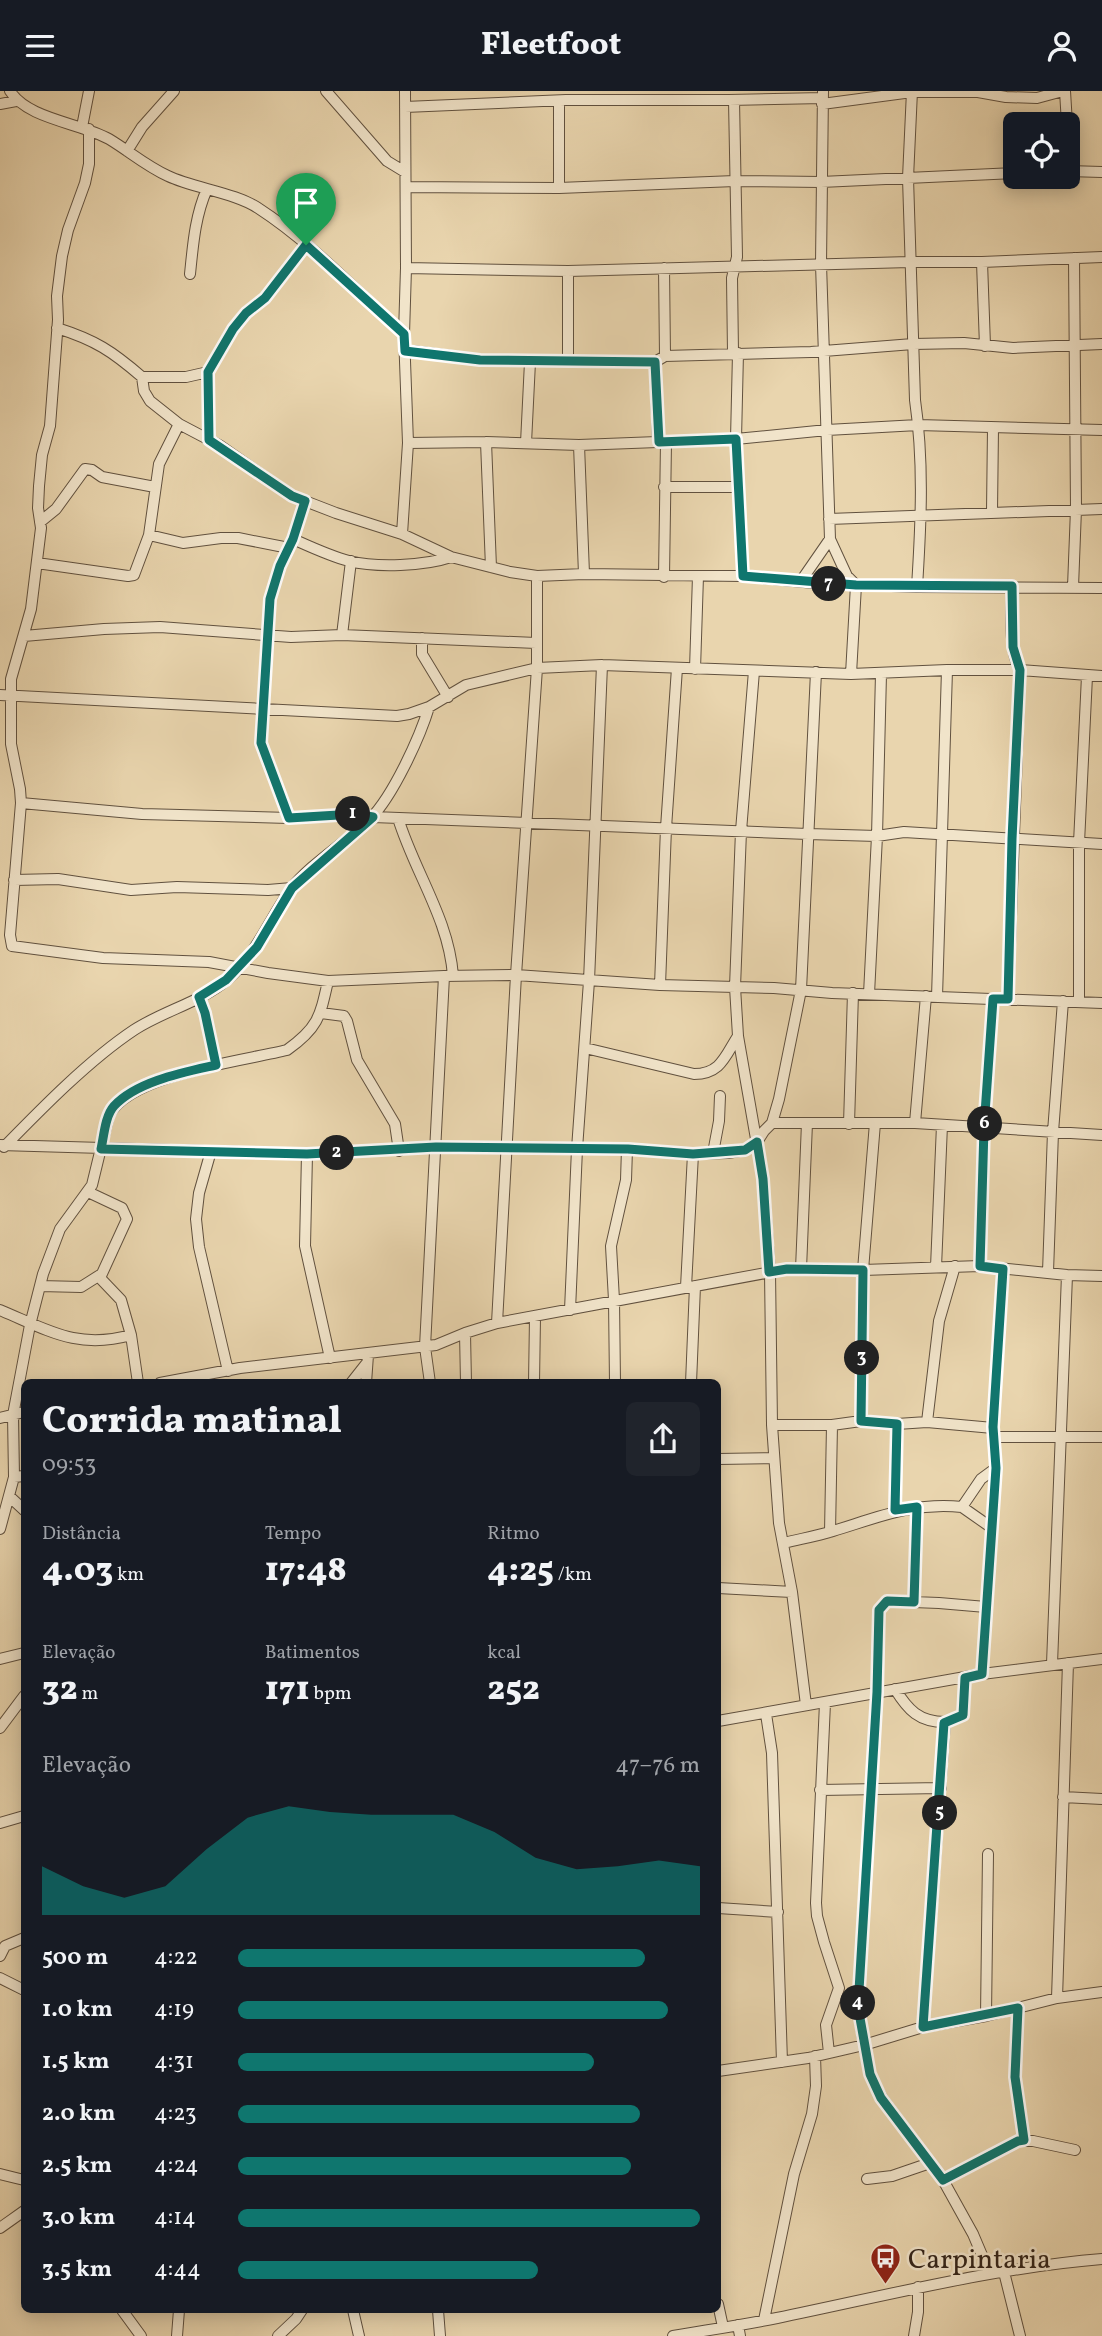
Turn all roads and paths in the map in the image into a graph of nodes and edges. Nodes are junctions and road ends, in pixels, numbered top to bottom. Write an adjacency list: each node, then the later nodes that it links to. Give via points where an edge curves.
1 (10, 91): 13 (street)
2 (89, 91): 17 (street)
3 (174, 91): 18 (street)
4 (327, 91): 20 (street, via 387,161)
5 (405, 91): 15 (street)
6 (912, 91): 7 (street); 12 (street); 23 (street)
7 (978, 91): 8 (street, via 1037,98)
8 (1064, 91): 16 (street)
9 (666, 96): 10 (street); 11 (street)
10 (564, 97): 15 (street); 27 (street)
11 (730, 97): 12 (street); 24 (street)
12 (823, 98): 25 (street)
13 (16, 101): 14 (street); 17 (street)
14 (0, 104)
15 (405, 107): 20 (street)
16 (1066, 112)
17 (86, 128): 18 (street); 40 (street, via 89,165 62,255)
18 (127, 151): 28 (street, via 168,177)
19 (1080, 171): 21 (street)
20 (405, 172): 26 (street)
21 (1102, 172)
22 (1003, 174): 23 (street)
23 (908, 178): 25 (street); 32 (street)
24 (736, 181): 25 (street); 27 (street); 35 (street)
25 (821, 182): 34 (street)
26 (406, 187): 27 (street); 36 (street)
27 (559, 188)
28 (206, 189): 29 (street, via 256,207); 39 (street)
29 (306, 245): 41 (street); 52 (street, via 265,298 233,329)
30 (1102, 257): 31 (street)
31 (1074, 258): 33 (street); 45 (street)
32 (911, 262): 33 (street); 34 (street); 42 (street)
33 (982, 262): 44 (street)
34 (821, 264): 35 (street); 46 (street)
35 (735, 267): 37 (street); 48 (street)
36 (406, 268): 38 (street); 41 (street)
37 (664, 268): 38 (street); 49 (street)
38 (568, 271): 50 (street)
39 (190, 274)
40 (57, 328): 53 (street, via 114,353); 76 (street, via 50,426 39,486)
41 (404, 334): 47 (street)
42 (913, 344): 44 (street); 46 (street); 55 (street)
43 (1102, 344): 45 (street)
44 (985, 346): 45 (street)
45 (1074, 346): 58 (street)
46 (824, 350): 48 (street); 57 (street)
47 (405, 351): 51 (street); 64 (street)
48 (735, 353): 49 (street); 60 (street)
49 (660, 359): 50 (street); 63 (street)
50 (568, 360): 51 (street)
51 (530, 362): 65 (street)
52 (208, 372): 53 (street); 61 (street)
53 (142, 377): 54 (street, via 150,401)
54 (179, 424): 61 (street); 67 (street, via 161,457)
55 (918, 425): 56 (street); 57 (street); 74 (street)
56 (993, 428): 58 (street); 73 (street)
57 (827, 430): 60 (street); 75 (street)
58 (1075, 430): 59 (street); 71 (street)
59 (1102, 430)
60 (736, 439): 63 (street); 69 (street)
61 (209, 440): 70 (street)
62 (486, 442): 64 (street); 65 (street); 84 (street)
63 (662, 442): 66 (street); 68 (street)
64 (408, 443): 77 (street)
65 (526, 443): 66 (street)
66 (579, 445): 85 (street)
67 (155, 487): 76 (street, via 102,477 85,469 56,509); 78 (street)
68 (664, 487): 69 (street); 89 (street)
69 (739, 487): 88 (street)
70 (305, 501): 77 (street); 80 (street)
71 (1076, 509): 72 (street); 73 (street); 94 (street)
72 (1102, 509)
73 (992, 512): 74 (street)
74 (922, 514): 75 (street); 93 (street)
75 (830, 519): 79 (street)
76 (40, 522): 83 (street)
77 (402, 534): 81 (street)
78 (149, 535): 80 (street, via 183,543 221,538); 83 (street, via 134,575)
79 (830, 539): 90 (street); 91 (street)
80 (291, 543): 82 (street); 98 (street, via 270,599)
81 (451, 557): 82 (street, via 424,563); 84 (street)
82 (351, 561): 96 (street)
83 (37, 562): 97 (street)
84 (491, 567): 86 (street)
85 (584, 574): 86 (street); 89 (street)
86 (537, 576): 100 (street)
87 (698, 576): 88 (street); 89 (street); 104 (street)
88 (743, 576): 90 (street)
89 (664, 577)
90 (801, 581): 91 (street)
91 (856, 585): 93 (street); 109 (street)
92 (1012, 586): 93 (street); 94 (street); 106 (street, via 1013,647)
93 (917, 587)
94 (1073, 587): 95 (street)
95 (1102, 588)
96 (342, 635): 98 (street); 99 (street)
97 (24, 636): 98 (street, via 160,627); 113 (street)
98 (268, 636): 116 (street)
99 (422, 638): 100 (street); 114 (street, via 422,654)
100 (536, 643): 102 (street)
101 (602, 665): 102 (street); 103 (street); 122 (street)
102 (537, 668): 114 (street, via 466,685); 121 (street)
103 (677, 668): 104 (street); 123 (street)
104 (695, 669): 107 (street)
105 (947, 670): 106 (street); 110 (street); 126 (street)
106 (1020, 670): 111 (street); 128 (street)
107 (754, 671): 108 (street); 124 (street)
108 (816, 673): 109 (street); 125 (street)
109 (850, 674): 110 (street)
110 (881, 674): 127 (street)
111 (1087, 675): 112 (street); 129 (street)
112 (1102, 676)
113 (5, 695): 116 (street); 117 (street)
114 (448, 697): 115 (street)
115 (429, 706): 116 (street, via 397,716); 118 (street, via 389,795)
116 (265, 710): 119 (street, via 262,750)
117 (21, 803): 119 (street, via 142,814); 131 (street)
118 (373, 817): 119 (street); 120 (street); 132 (street)
119 (289, 818)
120 (398, 818): 121 (street); 135 (street, via 450,947)
121 (527, 822): 122 (street); 134 (street)
122 (596, 826): 123 (street); 137 (street)
123 (666, 828): 124 (street); 138 (street)
124 (741, 831): 125 (street); 139 (street)
125 (808, 834): 127 (street); 140 (street)
126 (943, 834): 127 (street); 128 (street); 143 (street)
127 (877, 836): 142 (street)
128 (1012, 839): 129 (street); 146 (street)
129 (1079, 843): 130 (street); 148 (street)
130 (1102, 844)
131 (15, 880): 132 (street, via 58,879 131,890); 133 (street, via 12,946 103,958)
132 (292, 888): 133 (street, via 257,947)
133 (238, 967): 136 (street); 144 (street)
134 (516, 975): 135 (street); 137 (street); 168 (street)
135 (448, 976): 136 (street); 166 (street)
136 (328, 981): 150 (street)
137 (589, 981): 138 (street); 152 (street)
138 (660, 985): 139 (street)
139 (736, 987): 140 (street); 151 (street)
140 (801, 990): 141 (street); 155 (street)
141 (853, 993): 142 (street); 159 (street)
142 (869, 994): 143 (street)
143 (932, 996): 145 (street); 158 (street)
144 (199, 997): 153 (street); 165 (street, via 132,1031)
145 (993, 999): 146 (street); 161 (street)
146 (1008, 999): 147 (street)
147 (1063, 1001): 148 (street); 162 (street)
148 (1079, 1002): 149 (street)
149 (1102, 1003)
150 (321, 1013): 153 (street, via 312,1028 286,1050); 172 (street, via 344,1016 347,1021 357,1060 395,1124)
151 (737, 1036): 152 (street, via 719,1067 709,1074); 164 (street)
152 (585, 1048): 169 (street)
153 (216, 1065): 167 (street, via 161,1079 122,1100 109,1115)
154 (720, 1096): 173 (street)
155 (772, 1123): 156 (street); 164 (street)
156 (807, 1123): 159 (street); 180 (street)
157 (876, 1123): 158 (street); 159 (street); 182 (street)
158 (915, 1123): 160 (street)
159 (849, 1124)
160 (942, 1125): 161 (street); 179 (street)
161 (984, 1128): 162 (street); 178 (street)
162 (1053, 1132): 163 (street); 184 (street)
163 (1102, 1135)
164 (757, 1142): 173 (street, via 745,1150); 183 (street)
165 (2, 1147): 167 (street)
166 (436, 1147): 168 (street); 172 (street); 198 (street)
167 (101, 1149): 171 (street); 176 (street)
168 (507, 1149): 169 (street); 194 (street)
169 (577, 1149): 170 (street); 192 (street)
170 (628, 1149): 175 (street); 190 (street, via 611,1246)
171 (211, 1151): 174 (street); 201 (street, via 196,1219)
172 (399, 1151): 174 (street)
173 (713, 1153): 175 (street)
174 (307, 1154): 199 (street, via 305,1246)
175 (693, 1154): 189 (street)
176 (88, 1192): 185 (street, via 122,1208 127,1219); 188 (street, via 60,1229)
177 (956, 1266): 178 (street); 179 (street); 215 (street, via 939,1321)
178 (980, 1266): 181 (street)
179 (936, 1267): 182 (street)
180 (800, 1269): 182 (street); 183 (street)
181 (1003, 1269): 184 (street); 219 (street)
182 (863, 1270): 214 (street)
183 (769, 1272): 189 (street); 217 (street)
184 (1048, 1272): 186 (street)
185 (100, 1275): 188 (street, via 81,1287); 197 (street, via 121,1300)
186 (1067, 1275): 187 (street); 220 (street)
187 (1102, 1276)
188 (40, 1286): 195 (street)
189 (691, 1286): 190 (street); 210 (street)
190 (614, 1300): 192 (street); 209 (street)
191 (0, 1310): 195 (street)
192 (570, 1310): 193 (street)
193 (535, 1317): 194 (street); 208 (street)
194 (497, 1323): 196 (street)
195 (30, 1325): 197 (street, via 71,1339); 212 (street)
196 (465, 1333): 198 (street); 207 (street)
197 (131, 1335): 202 (street)
198 (425, 1347): 200 (street); 206 (street)
199 (330, 1358): 200 (street); 201 (street)
200 (367, 1359): 204 (street); 205 (street)
201 (228, 1371): 203 (street)
202 (137, 1379)
203 (183, 1379)
204 (354, 1379)
205 (366, 1379)
206 (429, 1379)
207 (466, 1379)
208 (534, 1379)
209 (615, 1379)
210 (691, 1379)
211 (21, 1413): 212 (street)
212 (13, 1415): 213 (street); 225 (street)
213 (0, 1418)
214 (861, 1421): 216 (street); 218 (street)
215 (927, 1422): 216 (street); 219 (street)
216 (897, 1424): 231 (street)
217 (772, 1425): 218 (street); 222 (street)
218 (832, 1425): 234 (street)
219 (993, 1432): 220 (street); 224 (street)
220 (1063, 1436): 221 (street); 244 (street)
221 (1102, 1437)
222 (774, 1458): 223 (street); 235 (street)
223 (721, 1459)
224 (996, 1468): 230 (street, via 981,1479); 232 (street)
225 (17, 1479): 226 (street); 227 (street)
226 (0, 1486)
227 (9, 1496): 228 (street); 233 (street)
228 (21, 1507)
229 (917, 1507): 230 (street); 231 (street); 238 (street)
230 (962, 1507): 232 (street)
231 (895, 1510): 234 (street)
232 (992, 1528): 239 (street)
233 (0, 1529)
234 (830, 1532): 235 (street)
235 (784, 1543): 237 (street)
236 (721, 1588): 237 (street)
237 (792, 1593): 251 (street)
238 (914, 1602): 239 (street); 248 (street, via 887,1601 879,1610)
239 (986, 1607): 245 (street)
240 (21, 1654): 241 (street)
241 (0, 1659)
242 (1102, 1659): 243 (street)
243 (1069, 1663): 244 (street); 259 (street)
244 (1052, 1664): 245 (street)
245 (982, 1674): 246 (street)
246 (965, 1678): 247 (street); 254 (street, via 963,1715)
247 (895, 1689): 248 (street); 254 (street, via 915,1716)
248 (877, 1692): 250 (street); 256 (street)
249 (21, 1700): 255 (street)
250 (825, 1703): 251 (street); 258 (street)
251 (806, 1705): 252 (street)
252 (766, 1714): 253 (street); 265 (street, via 772,1753)
253 (721, 1721)
254 (944, 1723): 257 (street)
255 (0, 1728)
256 (871, 1788): 257 (street); 258 (street); 271 (street)
257 (942, 1788): 276 (street)
258 (820, 1790): 270 (street, via 817,1916)
259 (1063, 1797): 260 (street); 273 (street)
260 (1102, 1799)
261 (21, 1817): 262 (street)
262 (0, 1823)
263 (988, 1854): 275 (street)
264 (721, 1908): 265 (street)
265 (778, 1912): 280 (street)
266 (21, 1939): 267 (street, via 5,1946)
267 (0, 1956)
268 (0, 1978): 269 (street)
269 (21, 1988)
270 (839, 1988): 271 (street); 278 (street, via 827,2025)
271 (859, 1990): 277 (street)
272 (1102, 1992): 273 (street)
273 (1056, 1998): 274 (street)
274 (1018, 2008): 275 (street); 282 (street, via 1015,2077)
275 (986, 2016): 276 (street)
276 (923, 2027): 277 (street)
277 (864, 2045): 278 (street); 284 (street, via 881,2098)
278 (829, 2053): 279 (street)
279 (815, 2056): 280 (street); 301 (street, via 817,2086 812,2114 794,2174)
280 (782, 2062): 281 (street)
281 (721, 2071)
282 (1024, 2140): 283 (street); 288 (street)
283 (1075, 2151)
284 (930, 2163): 286 (street); 288 (street)
285 (0, 2174): 287 (street)
286 (867, 2179)
287 (21, 2180)
288 (943, 2180): 293 (street)
289 (21, 2213): 290 (street)
290 (0, 2228)
291 (1102, 2259): 292 (street)
292 (1004, 2272): 293 (street); 312 (street)
293 (990, 2274): 294 (street)
294 (918, 2287): 301 (street); 311 (street)
295 (124, 2313): 304 (street)
296 (179, 2313): 305 (street)
297 (300, 2313): 306 (street)
298 (354, 2313): 307 (street)
299 (438, 2313): 308 (street)
300 (720, 2313): 303 (street)
301 (764, 2320): 302 (street)
302 (737, 2325): 303 (street); 310 (street)
303 (723, 2327): 309 (street)
304 (141, 2336)
305 (177, 2336)
306 (278, 2336)
307 (359, 2336)
308 (440, 2336)
309 (673, 2336)
310 (740, 2336)
311 (914, 2336)
312 (1020, 2336)

